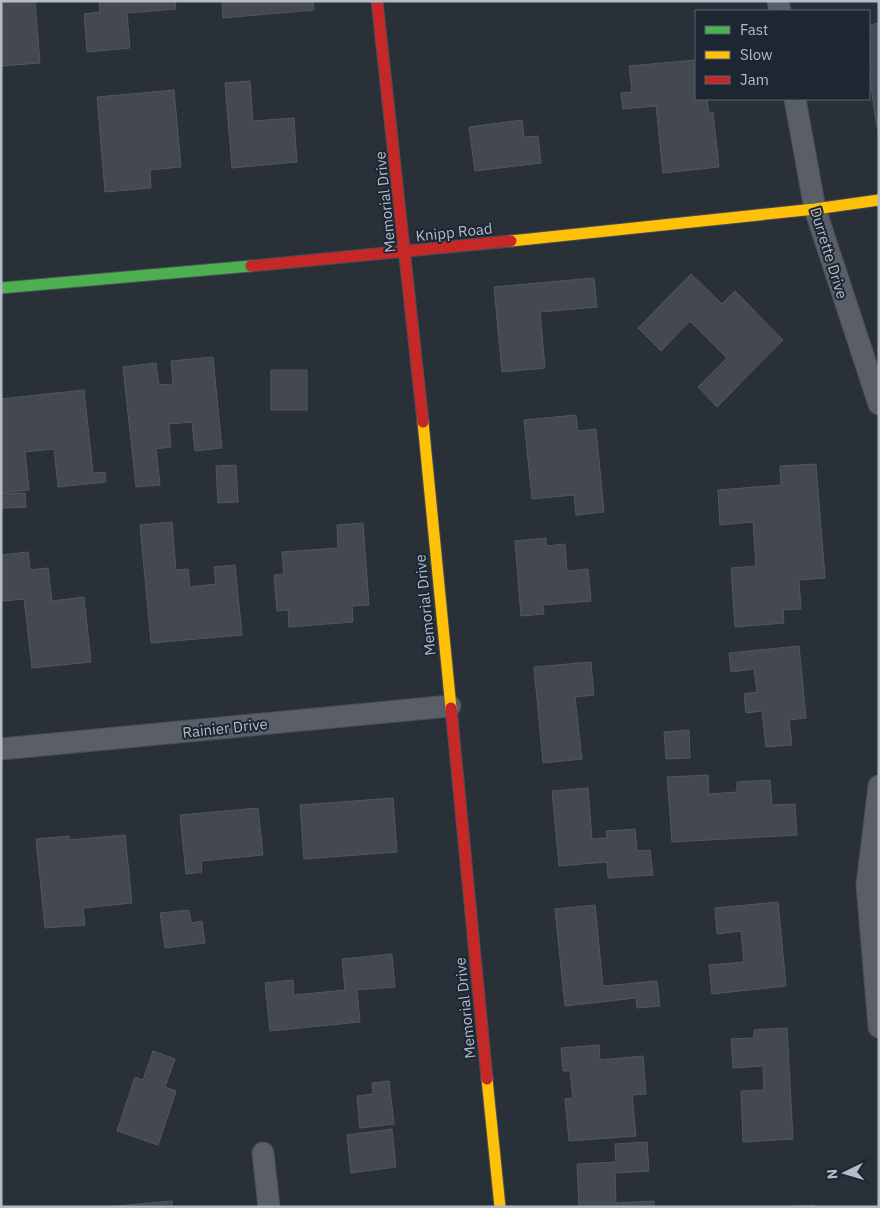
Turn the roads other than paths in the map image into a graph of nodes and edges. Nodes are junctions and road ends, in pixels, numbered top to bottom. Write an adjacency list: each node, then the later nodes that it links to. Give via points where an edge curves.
1 (377, 1): 5 (street, Memorial Drive)
2 (795, 100): 4 (street, Durrette Drive)
3 (879, 200): 4 (street, Knipp Road)
4 (815, 210): 5 (street, Knipp Road); 7 (street, Durrette Drive)
5 (406, 252): 6 (street, Knipp Road); 8 (street, Memorial Drive)
6 (1, 288)
7 (879, 404)
8 (450, 706): 9 (street, Rainier Drive); 14 (street, Memorial Drive)
9 (1, 750)
10 (879, 786): 11 (street, via 867,885)
11 (879, 1027)
12 (263, 1153): 13 (street)
13 (269, 1207)
14 (500, 1207)

